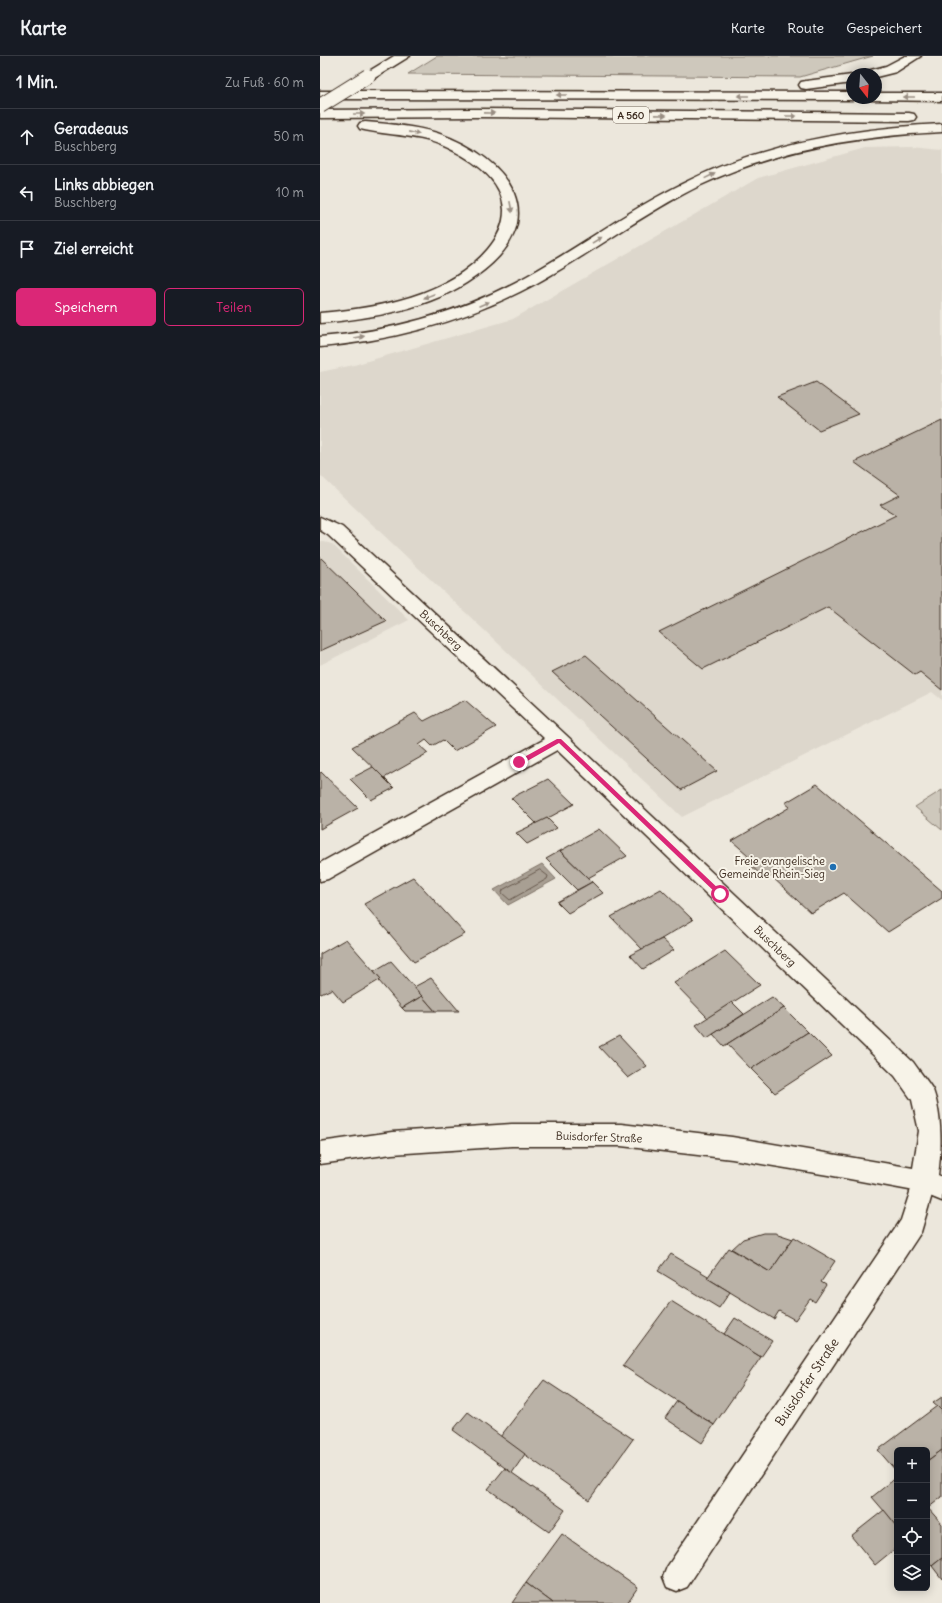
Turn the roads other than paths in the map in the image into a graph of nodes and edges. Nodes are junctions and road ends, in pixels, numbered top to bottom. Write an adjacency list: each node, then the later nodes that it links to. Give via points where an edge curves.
1 (404, 56): 10 (main road, bridge)
2 (915, 56): 3 (main road)
3 (882, 71)
4 (846, 80): 6 (main road, via 801,85 661,86)
5 (320, 95): 6 (main road, A 560, one-way to 5)
6 (601, 95): 7 (main road, A 560, one-way to 6)
7 (846, 96)
8 (882, 97): 9 (main road, one-way to 8)
9 (942, 97)
10 (320, 106)
11 (320, 114): 12 (main road, A 560, one-way to 12)
12 (942, 117)
13 (320, 123): 15 (main road, one-way to 15, via 392,128 430,136 464,149 492,169 508,190 513,214 505,238 486,261 455,283 429,296 384,309)
14 (942, 128): 16 (main road, one-way to 14, via 396,332 450,318 490,302 533,279 667,197 722,171 773,154 831,141 884,131)
15 (320, 318)
16 (320, 342)
17 (320, 523): 18 (main road, Buschberg, via 335,531)
18 (559, 740): 19 (main road); 21 (main road, Buschberg, via 904,1069 924,1097 932,1131)
19 (320, 873)
20 (320, 1153): 21 (main road, Buisdorfer Straße, via 392,1143 512,1135 621,1135 732,1148)
21 (933, 1186): 22 (lane, Buisdorfer Straße, via 912,1224)
22 (677, 1577)

